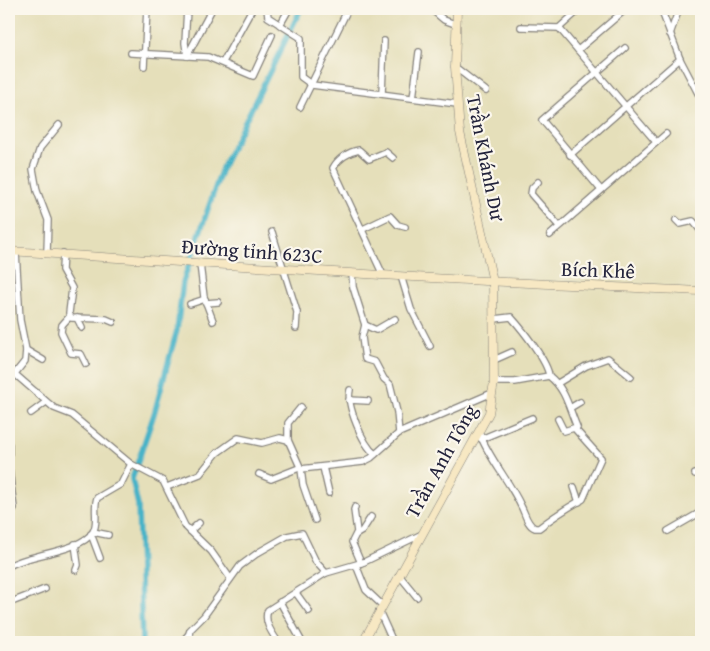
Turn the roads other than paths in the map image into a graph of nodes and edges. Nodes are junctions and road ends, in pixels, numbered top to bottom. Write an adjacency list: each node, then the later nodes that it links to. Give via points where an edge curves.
1 (147, 9): 25 (street)
2 (186, 9): 26 (street)
3 (212, 9): 26 (street)
4 (252, 9): 28 (street)
5 (267, 9): 15 (street, via 268,17)
6 (289, 9): 15 (street)
7 (431, 9): 14 (street)
8 (457, 9): 14 (main road, Trần Khánh Dư)
9 (580, 9): 17 (street)
10 (626, 9): 22 (street)
11 (661, 9): 18 (street)
12 (678, 9): 18 (street)
13 (346, 13): 32 (street)
14 (455, 24): 30 (main road, Trần Khánh Dư)
15 (280, 25): 32 (street, via 301,38 301,77)
16 (522, 27): 17 (street)
17 (559, 28): 22 (street)
18 (670, 34): 27 (street)
19 (272, 35): 28 (street, via 252,76)
20 (384, 41): 34 (street)
21 (625, 48): 31 (street)
22 (578, 50): 31 (street)
23 (419, 52): 35 (street)
24 (131, 53): 25 (street)
25 (144, 54): 26 (street); 29 (street)
26 (187, 56): 28 (street)
27 (680, 59): 36 (street); 39 (street)
28 (223, 62)
29 (144, 66)
30 (455, 67): 33 (street); 37 (main road, Trần Khánh Dư)
31 (597, 73): 39 (street); 43 (street, via 542,120)
32 (312, 85): 34 (street); 38 (street)
33 (486, 91)
34 (382, 94): 35 (street)
35 (413, 98): 37 (street)
36 (701, 99)
37 (458, 104): 62 (main road, Trần Khánh Dư, via 460,132)
38 (300, 106)
39 (626, 107): 42 (street); 43 (street)
40 (59, 125): 55 (street, via 40,148 33,169 48,220)
41 (666, 134): 42 (street)
42 (656, 142): 46 (street)
43 (570, 154): 46 (street)
44 (393, 158): 50 (street, via 386,152 369,159 355,150 334,166)
45 (538, 182): 48 (street, via 531,194)
46 (601, 190): 48 (street)
47 (676, 220): 51 (street, via 680,224 693,221)
48 (559, 226): 53 (street)
49 (405, 227): 50 (street, via 398,225 390,216)
50 (363, 229): 60 (street)
51 (701, 231)
52 (272, 232): 58 (street)
53 (550, 235)
54 (12, 252): 55 (main road, Đường tỉnh 623C); 77 (street)
55 (47, 253): 56 (main road, Đường tỉnh 623C)
56 (63, 253): 57 (main road, Đường tỉnh 623C); 67 (street, via 62,270 72,288)
57 (200, 264): 58 (main road, Đường tỉnh 623C); 64 (street)
58 (284, 269): 59 (main road, Đường tỉnh 623C); 75 (street, via 297,312)
59 (352, 273): 60 (main road, Đường tỉnh 623C); 73 (street)
60 (383, 276): 61 (main road, Đường tỉnh 623C)
61 (401, 276): 62 (main road, Đường tỉnh 623C); 76 (street, via 411,309)
62 (493, 282): 63 (main road, Bích Khê); 69 (main road, Trần Anh Tông)
63 (701, 291)
64 (206, 301): 65 (street); 66 (street); 71 (street)
65 (218, 302)
66 (190, 304)
67 (70, 316): 68 (street); 81 (street, via 64,321 61,332 71,353 81,354)
68 (77, 318): 72 (street); 74 (street)
69 (494, 318): 80 (main road, Trần Anh Tông); 83 (street, via 512,317 549,367)
70 (395, 319): 73 (street, via 376,330)
71 (214, 321)
72 (113, 322)
73 (365, 325): 100 (street, via 362,337 365,359 375,362 390,384)
74 (82, 328)
75 (296, 328)
76 (430, 346)
77 (26, 350): 79 (street); 82 (street, via 25,361)
78 (512, 352): 80 (street)
79 (43, 360)
80 (494, 360): 86 (main road, Trần Anh Tông)
81 (86, 364)
82 (16, 375): 85 (street); 92 (street)
83 (549, 376): 86 (street); 87 (street)
84 (631, 377): 87 (street, via 608,358 586,366)
85 (9, 381)
86 (494, 382): 89 (main road, Trần Anh Tông)
87 (558, 383): 95 (street)
88 (350, 390): 90 (street)
89 (492, 394): 100 (street); 101 (main road, Trần Anh Tông)
90 (349, 400): 91 (street); 104 (street, via 358,426)
91 (368, 401)
92 (46, 402): 96 (street); 106 (street, via 72,415)
93 (580, 402): 95 (street)
94 (301, 407): 102 (street, via 288,422)
95 (570, 408): 99 (street)
96 (31, 412)
97 (532, 418): 101 (street)
98 (558, 419): 99 (street, via 564,432)
99 (575, 429): 116 (street, via 601,458 586,495)
100 (399, 433): 104 (street)
101 (480, 435): 116 (street, via 531,526 539,528); 128 (main road, Trần Anh Tông)
102 (288, 440): 108 (street); 113 (street, via 280,438 262,443 234,439 200,474)
103 (9, 445): 105 (street)
104 (375, 454): 107 (street, via 363,462)
105 (9, 455)
106 (134, 465): 113 (street, via 163,481); 125 (street, via 121,484 97,498)
107 (323, 467): 108 (street); 115 (street)
108 (300, 469): 111 (street, via 274,478); 121 (street)
109 (9, 470): 119 (street, via 14,508)
110 (701, 472): 112 (street)
111 (259, 474)
112 (695, 474)
113 (167, 487): 123 (street)
114 (574, 487): 116 (street)
115 (329, 493)
116 (579, 502)
117 (355, 507): 126 (street)
118 (701, 512): 124 (street)
119 (9, 514)
120 (371, 517): 126 (street)
121 (315, 520)
122 (198, 523): 123 (street)
123 (190, 531): 136 (street, via 211,551)
124 (668, 531)
125 (92, 533): 127 (street); 129 (street); 130 (street)
126 (357, 534): 132 (street, via 352,542)
127 (108, 535)
128 (420, 535): 132 (street); 135 (main road, Trần Anh Tông)
129 (75, 544): 131 (street); 133 (street)
130 (100, 558)
131 (9, 563)
132 (359, 564): 134 (street); 142 (street, via 366,590)
133 (76, 570)
134 (326, 573): 136 (street, via 316,562 302,533 298,532 258,552); 138 (street)
135 (399, 575): 139 (street); 142 (main road, Trần Anh Tông)
136 (230, 578): 144 (street)
137 (45, 589): 141 (street)
138 (296, 592): 140 (street); 143 (street)
139 (417, 597)
140 (280, 602): 147 (street, via 267,614 268,626); 148 (street)
141 (9, 604)
142 (380, 608): 149 (main road, Trần Anh Tông); 150 (street)
143 (308, 611)
144 (189, 634): 145 (street); 146 (street)
145 (182, 642)
146 (193, 642)
147 (278, 642)
148 (302, 642)
149 (363, 642)
150 (393, 642)

